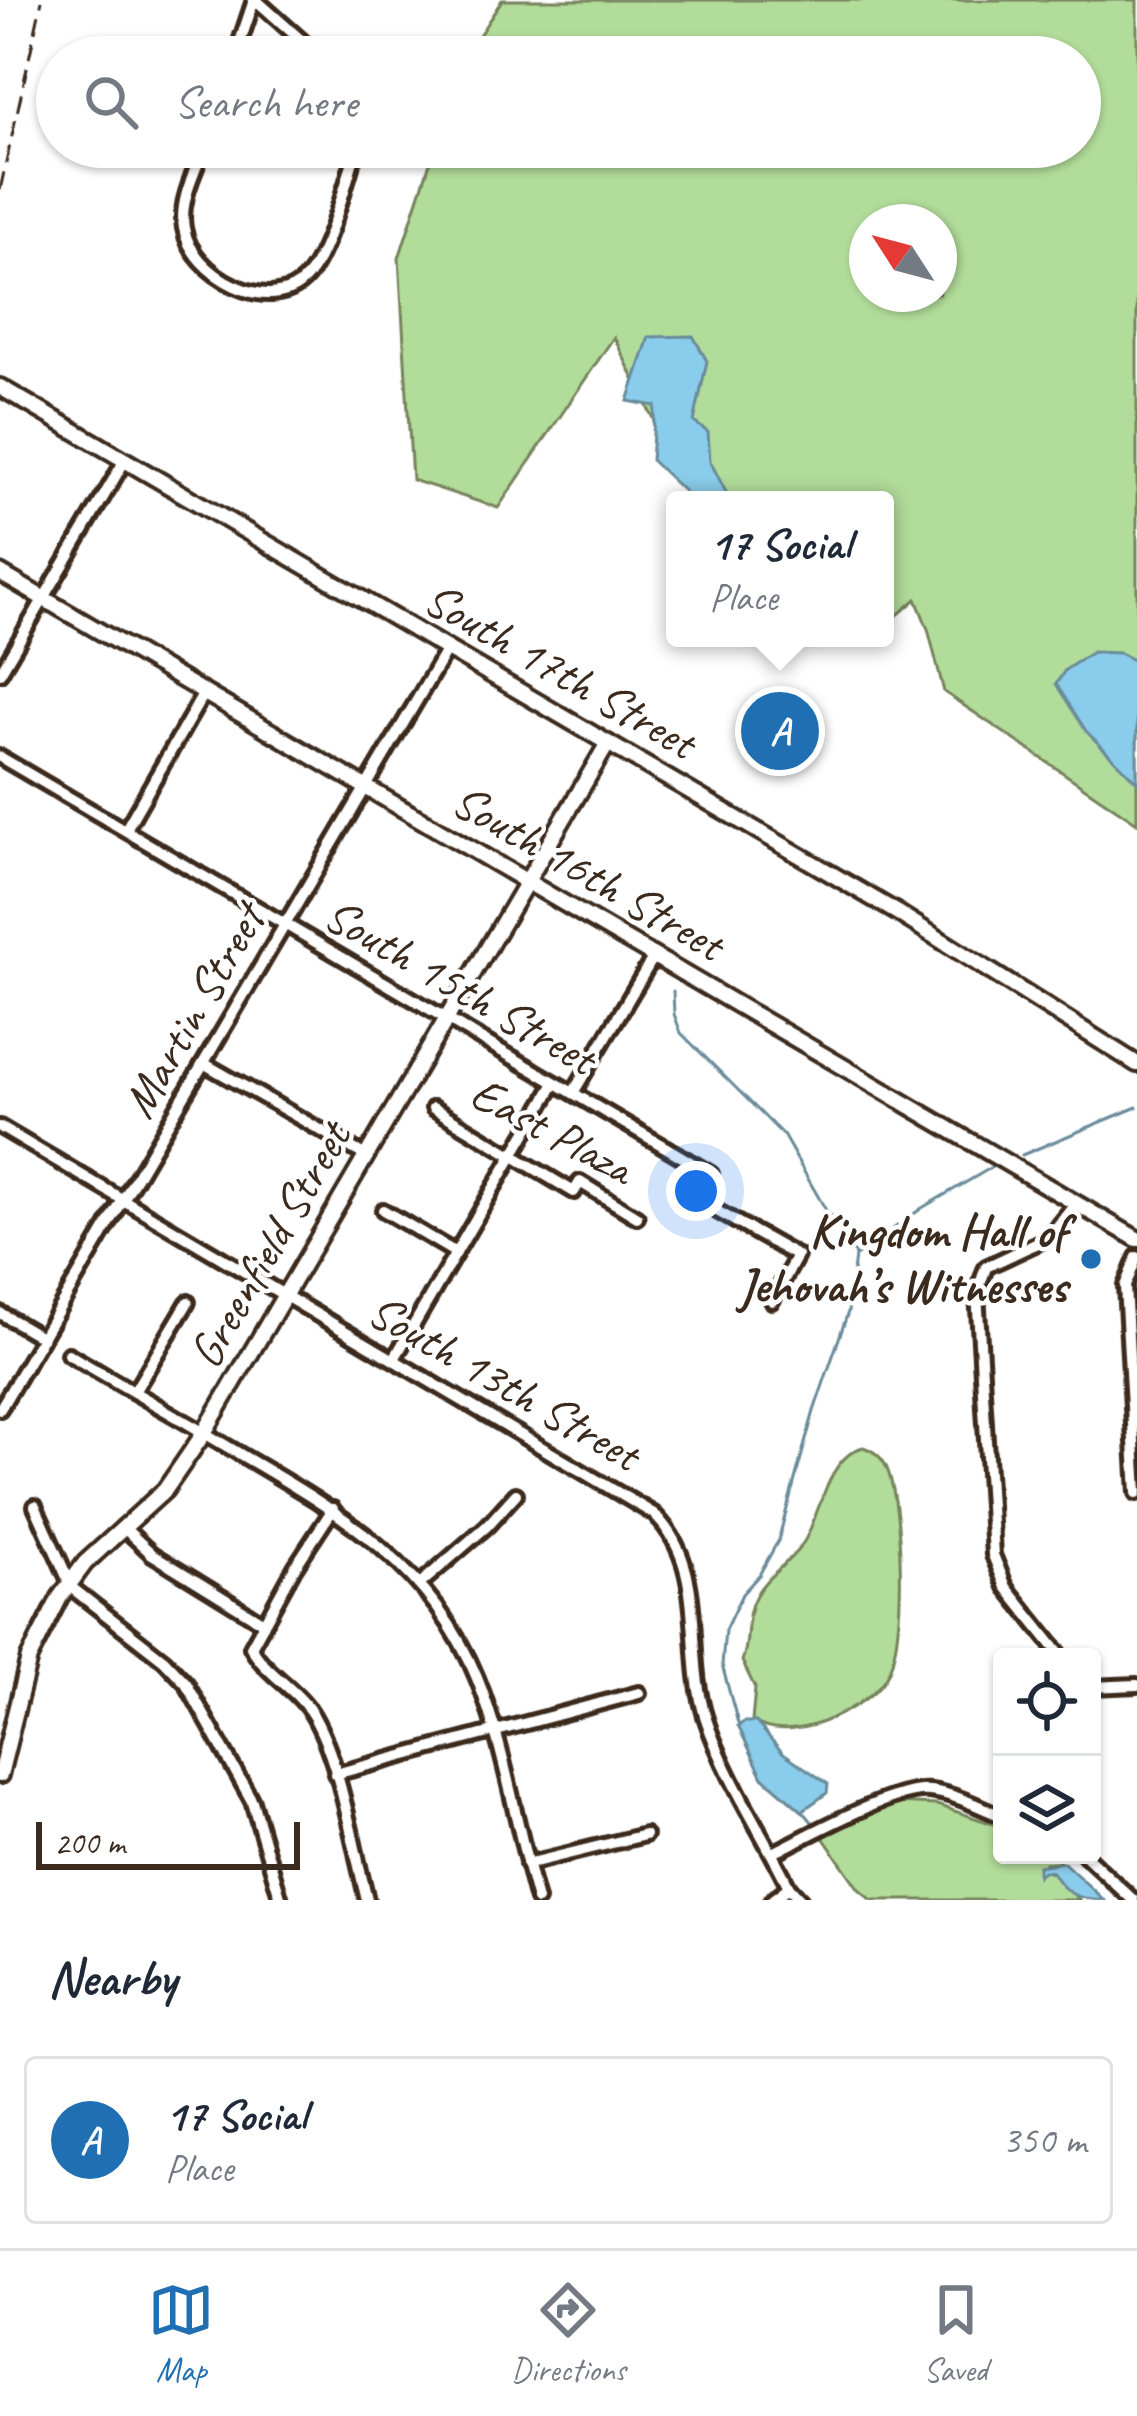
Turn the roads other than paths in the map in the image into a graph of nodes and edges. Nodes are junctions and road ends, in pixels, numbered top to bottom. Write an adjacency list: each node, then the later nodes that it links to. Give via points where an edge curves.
1 (255, 0): 2 (street); 3 (street)
2 (242, 36)
3 (296, 36)
4 (197, 168): 5 (street, via 183,211 187,240 230,283 263,295 285,292 310,274)
5 (350, 168)
6 (0, 387): 7 (main road, South 17th Street)
7 (125, 460): 9 (street); 10 (main road, South 17th Street)
8 (0, 573): 9 (main road, South 16th Street)
9 (44, 598): 11 (street); 12 (main road, South 16th Street)
10 (447, 649): 13 (main road, South 17th Street); 15 (street, Martin Street)
11 (0, 674)
12 (204, 693): 15 (main road, South 16th Street); 16 (street)
13 (608, 743): 17 (main road, Greenfield Street); 22 (main road, South 17th Street)
14 (0, 757): 16 (street, South 15th Street)
15 (365, 786): 17 (main road, South 16th Street); 18 (street, Martin Street)
16 (126, 829): 18 (street, South 15th Street)
17 (527, 882): 19 (main road, South 16th Street); 20 (main road, Greenfield Street)
18 (286, 925): 20 (street, South 15th Street); 21 (street, Martin Street)
19 (654, 956): 24 (street); 30 (main road, South 16th Street)
20 (447, 1017): 23 (street, South 15th Street); 28 (main road, Greenfield Street)
21 (205, 1064): 28 (street); 29 (street, Martin Street)
22 (1137, 1064)
23 (555, 1083): 24 (street, South 15th Street); 27 (street)
24 (573, 1093): 37 (street, South 15th Street, via 711,1174 692,1197 797,1256)
25 (433, 1108): 27 (street, East Plaza)
26 (0, 1127): 29 (street, South 13th Street)
27 (514, 1155): 32 (street, East Plaza, via 574,1192 580,1182); 34 (street)
28 (367, 1156): 36 (main road, Greenfield Street)
29 (124, 1200): 36 (street, South 13th Street); 40 (street, Martin Street)
30 (1076, 1203): 33 (main road, South 16th Street); 54 (street, via 1048,1238 986,1267 977,1293 993,1556 1006,1587)
31 (383, 1210): 34 (street)
32 (637, 1216)
33 (1137, 1239)
34 (456, 1253): 42 (street)
35 (1137, 1257): 47 (street, via 1125,1286)
36 (284, 1294): 42 (street, South 13th Street); 45 (main road, Greenfield Street)
37 (772, 1301)
38 (188, 1302): 43 (street)
39 (0, 1313): 40 (street)
40 (41, 1337): 44 (street, Martin Street)
41 (68, 1354): 43 (street)
42 (394, 1359): 64 (street, South 13th Street, via 635,1500 671,1534 690,1581 706,1721)
43 (134, 1392): 45 (street)
44 (0, 1408)
45 (204, 1433): 49 (street); 50 (main road, Greenfield Street, via 165,1490)
46 (516, 1493): 52 (street)
47 (1137, 1493)
48 (35, 1506): 51 (street)
49 (333, 1508): 52 (street); 53 (street)
50 (123, 1527): 51 (main road, Greenfield Street); 53 (street, via 152,1555)
51 (70, 1583): 58 (main road, Greenfield Street, via 29,1658); 68 (street, via 186,1683 252,1801)
52 (420, 1584): 59 (street, via 464,1650)
53 (262, 1622): 60 (street, via 252,1651 312,1714)
54 (1055, 1648)
55 (1137, 1685): 56 (street)
56 (1101, 1687)
57 (639, 1693): 59 (street)
58 (6, 1732): 61 (main road, Greenfield Street)
59 (494, 1732): 60 (street); 65 (street)
60 (335, 1774): 69 (street)
61 (0, 1775)
62 (993, 1813): 64 (street, via 915,1791)
63 (645, 1835): 65 (street)
64 (772, 1853): 67 (street, South 13th Street)
65 (527, 1864): 70 (street)
66 (1095, 1864): 73 (street)
67 (790, 1887): 71 (street); 72 (street, South 13th Street)
68 (281, 1900)
69 (367, 1900)
70 (537, 1900)
71 (772, 1900)
72 (801, 1900)
73 (1133, 1900)

